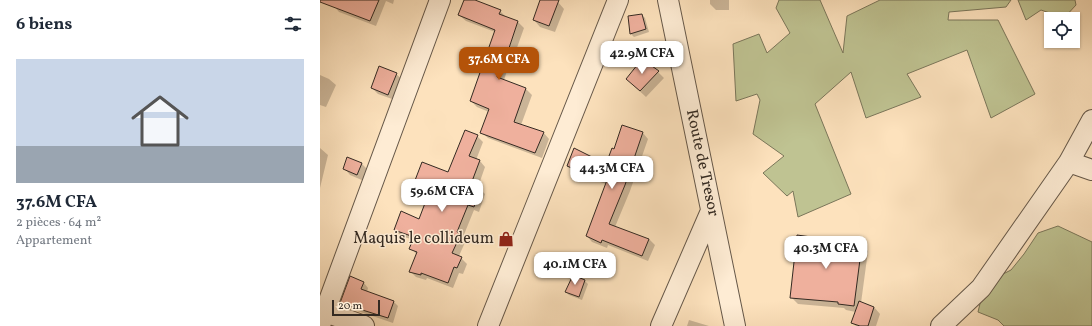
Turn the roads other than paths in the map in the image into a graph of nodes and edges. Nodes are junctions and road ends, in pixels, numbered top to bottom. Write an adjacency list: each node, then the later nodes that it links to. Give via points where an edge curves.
1 (440, 0): 9 (street)
2 (618, 0): 11 (street)
3 (668, 0): 8 (street, Route de Tresor)
4 (672, 0): 14 (street)
5 (1092, 120): 6 (street)
6 (1069, 162): 7 (street); 15 (street, via 981,288)
7 (1092, 170)
8 (712, 211): 12 (street); 13 (street, Route de Tresor)
9 (322, 316): 10 (street)
10 (364, 326)
11 (488, 326)
12 (660, 326)
13 (735, 326)
14 (739, 326)
15 (941, 326)

